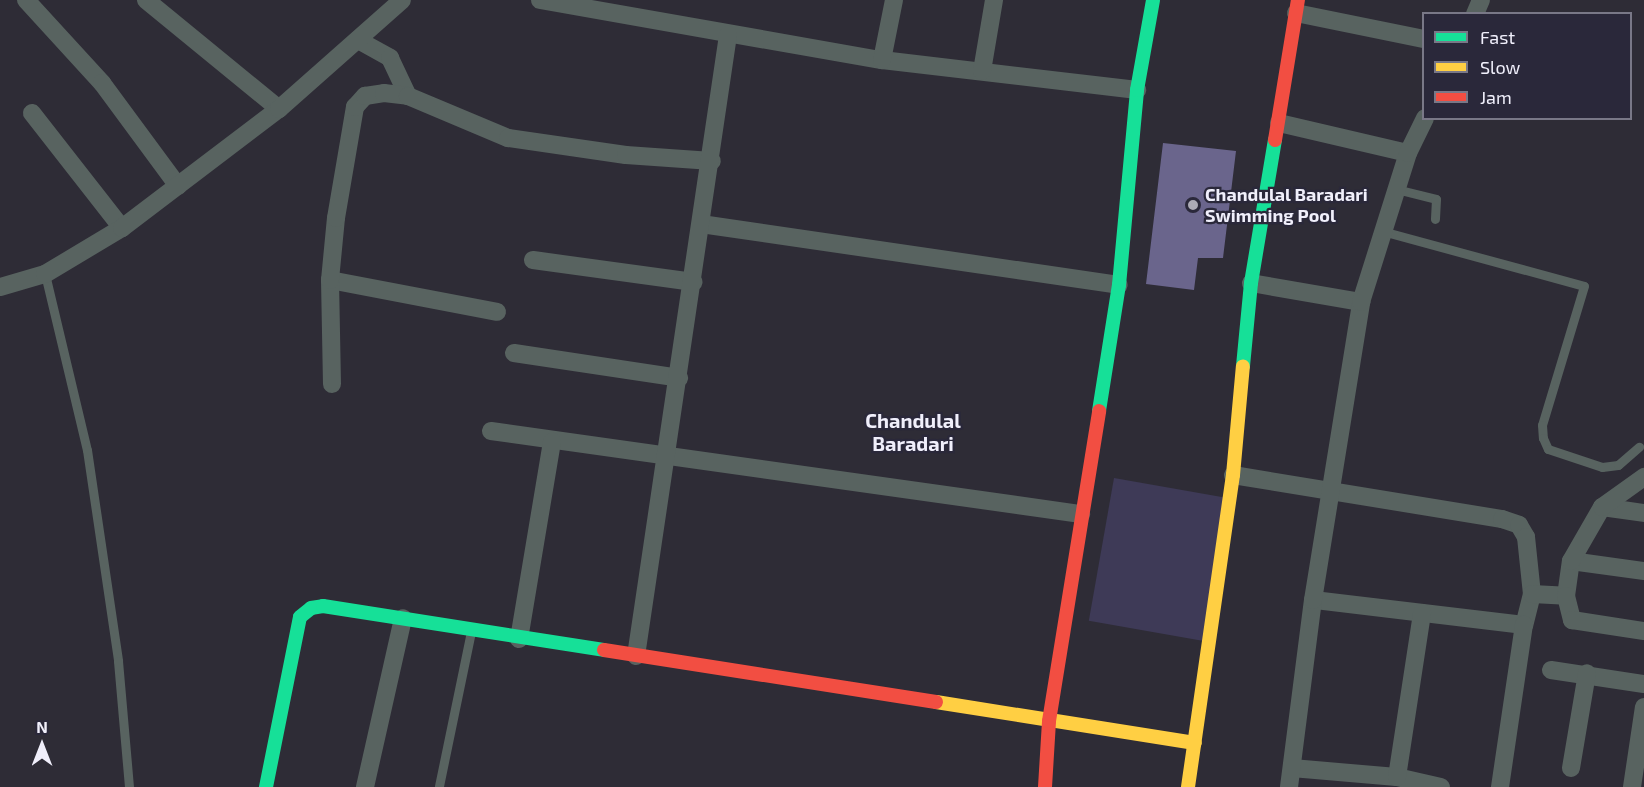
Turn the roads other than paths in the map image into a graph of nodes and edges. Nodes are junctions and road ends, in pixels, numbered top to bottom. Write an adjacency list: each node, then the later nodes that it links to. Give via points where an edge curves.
1 (26, 0): 22 (street, via 102,83)
2 (146, 0): 16 (street)
3 (402, 0): 11 (street)
4 (540, 0): 9 (street)
5 (894, 0): 12 (street)
6 (994, 0): 13 (street)
7 (1153, 0): 14 (street)
8 (1297, 7): 10 (street); 19 (street)
9 (728, 35): 12 (street); 21 (street)
10 (1422, 38)
11 (358, 40): 15 (street, via 390,58); 16 (street)
12 (882, 60): 13 (street)
13 (982, 71): 14 (street)
14 (1137, 90): 33 (street)
15 (408, 96): 21 (street, via 508,138 626,155); 30 (street, via 374,94 355,107)
16 (279, 109): 22 (street)
17 (32, 113): 26 (street)
18 (1424, 120): 20 (street)
19 (1279, 123): 20 (street); 32 (street)
20 (1408, 153): 23 (street)
21 (712, 161): 25 (street)
22 (178, 186): 26 (street)
23 (1396, 189): 24 (lane, via 1436,199); 27 (street)
24 (1435, 219)
25 (701, 224): 31 (street); 33 (street)
26 (122, 228): 29 (street)
27 (1382, 231): 35 (street); 42 (lane, via 1584,286 1542,424 1542,438 1548,449 1602,466 1618,465)
28 (533, 260): 31 (street)
29 (45, 274): 34 (street); 72 (lane, via 87,450 118,662)
30 (330, 280): 36 (street); 39 (street)
31 (693, 282): 38 (street)
32 (1251, 283): 35 (street); 44 (street)
33 (1119, 285): 49 (street)
34 (0, 287)
35 (1361, 302): 46 (street)
36 (497, 312)
37 (514, 353): 38 (street)
38 (679, 378): 43 (street)
39 (332, 384)
40 (491, 431): 41 (street)
41 (552, 442): 43 (street); 60 (street)
42 (1639, 447)
43 (669, 453): 49 (street); 61 (street)
44 (1233, 475): 46 (street); 67 (street)
45 (1644, 477): 47 (street)
46 (1333, 494): 52 (street, via 1519,525 1526,537); 54 (street)
47 (1602, 507): 48 (street); 50 (street)
48 (1644, 513)
49 (1081, 514): 66 (street)
50 (1571, 561): 51 (street); 53 (street)
51 (1644, 572)
52 (1532, 594): 53 (street); 57 (street)
53 (1566, 596): 59 (street, via 1572,620)
54 (1313, 600): 55 (street); 68 (street)
55 (1422, 613): 57 (street); 70 (street)
56 (403, 618): 58 (street); 73 (street, via 337,606 311,608 300,617); 74 (street)
57 (1524, 625): 79 (street)
58 (471, 631): 60 (street); 71 (lane)
59 (1644, 631)
60 (519, 639): 61 (street)
61 (636, 656): 66 (street)
62 (1551, 670): 63 (street)
63 (1587, 674): 64 (street); 69 (street)
64 (1644, 684)
65 (1644, 706): 80 (street)
66 (1049, 722): 67 (street); 75 (street)
67 (1195, 743): 76 (street)
68 (1292, 768): 70 (street); 77 (street)
69 (1571, 768)
70 (1397, 777): 78 (street)
71 (439, 786)
72 (129, 787)
73 (266, 787)
74 (365, 787)
75 (1046, 787)
76 (1188, 787)
77 (1289, 787)
78 (1441, 787)
79 (1500, 787)
80 (1632, 787)

